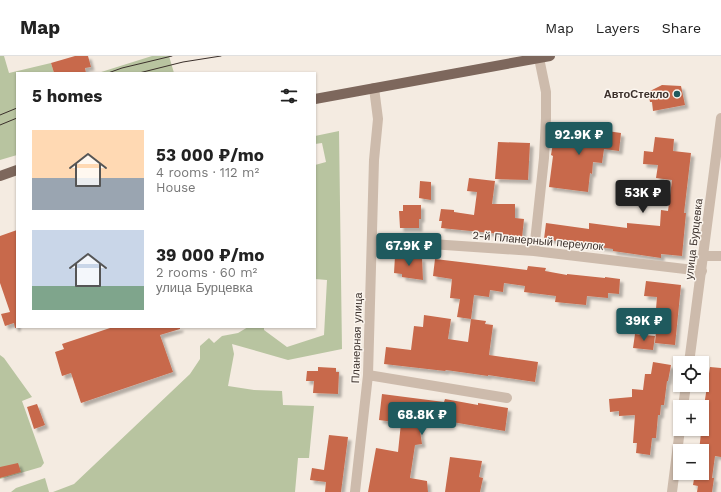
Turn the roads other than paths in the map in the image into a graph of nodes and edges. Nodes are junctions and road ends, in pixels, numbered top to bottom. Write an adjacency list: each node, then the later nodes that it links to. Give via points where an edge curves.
1 (550, 56): 2 (main road)
2 (539, 58): 3 (main road); 9 (street, via 546,92 546,118)
3 (374, 88): 4 (main road); 8 (street, Планерная улица, via 378,119)
4 (316, 99)
5 (721, 118): 10 (street, улица Бурцевка)
6 (16, 170): 7 (main road)
7 (0, 176)
8 (372, 240): 9 (street, 2-й Планерный переулок); 14 (street, Планерная улица)
9 (534, 251): 12 (street, 2-й Планерный переулок)
10 (704, 256): 11 (street); 12 (street, улица Бурцевка)
11 (721, 256)
12 (702, 271): 13 (street, улица Бурцевка)
13 (690, 356)
14 (368, 375): 15 (street); 17 (street, Планерная улица)
15 (507, 398)
16 (679, 436): 18 (street)
17 (355, 492)
18 (672, 492)

